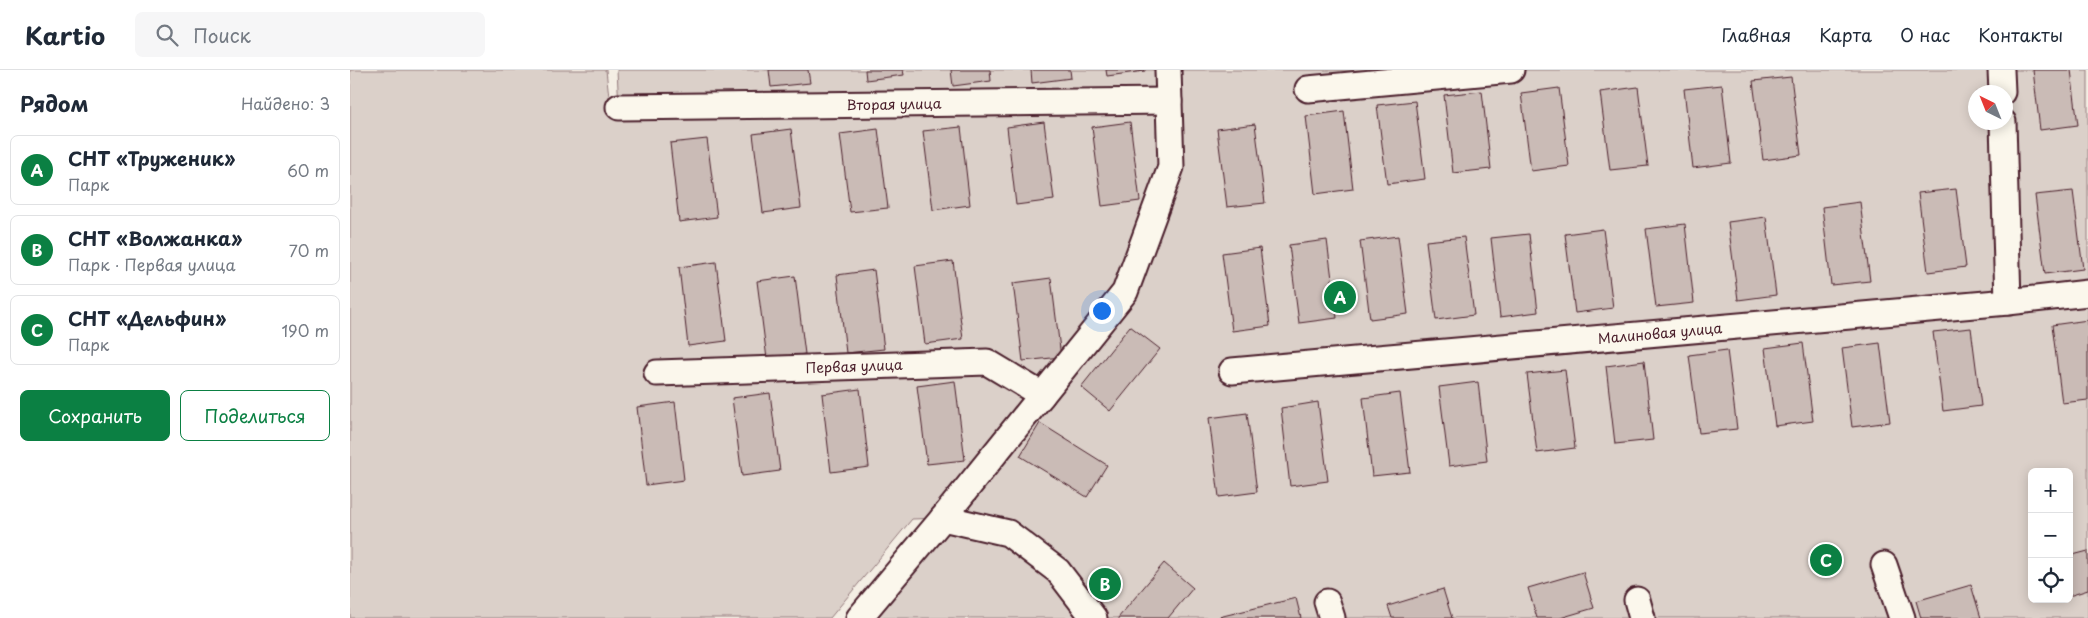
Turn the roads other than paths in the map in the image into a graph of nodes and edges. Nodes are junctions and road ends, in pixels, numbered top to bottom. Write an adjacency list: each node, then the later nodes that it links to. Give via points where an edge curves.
1 (1168, 70): 6 (street)
2 (1512, 70): 5 (street)
3 (2001, 70): 4 (street)
4 (2002, 85)
5 (1308, 89)
6 (1169, 101): 7 (street, Вторая улица); 13 (street, via 1171,167 1125,292)
7 (618, 107)
8 (2002, 130): 10 (street)
9 (2088, 293): 10 (street, Малиновая улица)
10 (2008, 302): 11 (street, Малиновая улица)
11 (1232, 371)
12 (657, 373): 13 (street, Первая улица, via 986,362)
13 (1042, 395): 14 (street)
14 (943, 518): 16 (street); 17 (street, via 1008,533 1058,572)
15 (1884, 565): 18 (street)
16 (859, 618)
17 (1094, 618)
18 (1902, 618)

